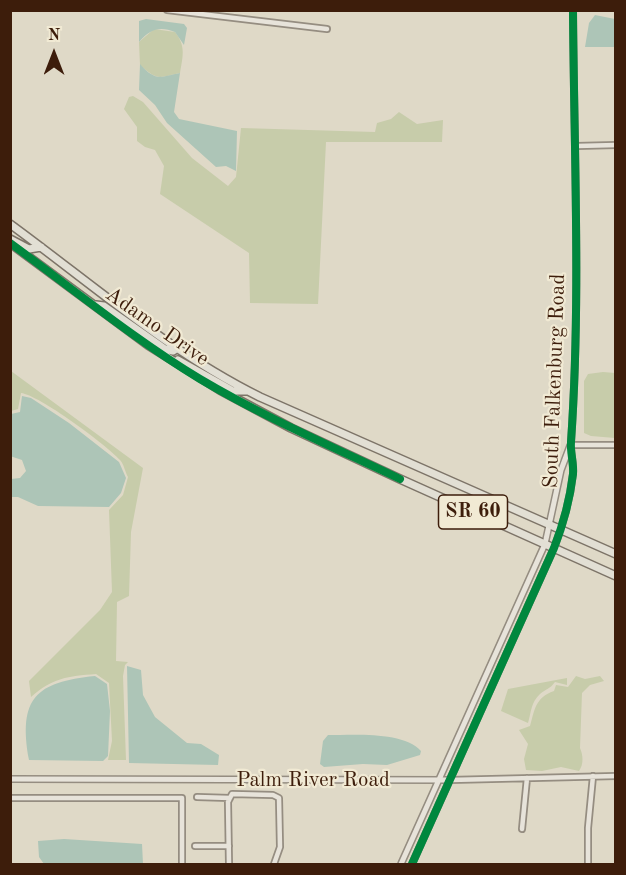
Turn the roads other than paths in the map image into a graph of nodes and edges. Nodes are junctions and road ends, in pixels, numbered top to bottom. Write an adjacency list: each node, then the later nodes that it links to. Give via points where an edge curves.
1 (167, 10): 3 (street)
2 (573, 10): 5 (street, South Falkenburg Road)
3 (327, 29)
4 (615, 145): 5 (street)
5 (577, 146): 13 (street, South Falkenburg Road, via 577,342)
6 (11, 224): 8 (main road, SR 60)
7 (10, 241): 8 (main road, via 29,249); 9 (main road, Adamo Drive / SR 60)
8 (41, 247): 10 (main road, SR 60)
9 (94, 305): 10 (main road, via 104,306 165,350); 11 (main road, Adamo Drive / SR 60)
10 (176, 349): 12 (main road, SR 60)
11 (169, 359): 12 (main road, via 180,361 233,391); 17 (main road, Adamo Drive / SR 60, via 291,428)
12 (247, 391): 15 (main road, SR 60)
13 (571, 445): 14 (street); 15 (street, South Falkenburg Road, via 561,470); 16 (street, South Falkenburg Road, via 573,472)
14 (615, 445)
15 (550, 525): 16 (main road, SR 60); 17 (street, South Falkenburg Road)
16 (561, 530): 18 (street, South Falkenburg Road); 19 (main road, SR 60)
17 (545, 544): 18 (main road, SR 60); 21 (street, South Falkenburg Road)
18 (554, 548): 20 (main road, SR 60); 22 (street, South Falkenburg Road)
19 (615, 554)
20 (615, 576)
21 (489, 668): 22 (street); 23 (street, South Falkenburg Road)
22 (498, 673): 24 (street, South Falkenburg Road)
23 (460, 731): 24 (street); 29 (street, South Falkenburg Road)
24 (471, 735): 30 (street, South Falkenburg Road)
25 (593, 776): 26 (street, Palm River Road); 27 (street, Palm River Road); 42 (street)
26 (615, 776)
27 (527, 778): 30 (street, Palm River Road); 34 (street)
28 (10, 779): 29 (street, Palm River Road)
29 (439, 780): 30 (street, Palm River Road); 40 (street, South Falkenburg Road)
30 (450, 780): 41 (street, South Falkenburg Road)
31 (197, 797): 33 (street)
32 (10, 798): 37 (street, via 182,798)
33 (230, 798): 36 (street); 39 (street, via 232,794 279,798 280,847)
34 (522, 829)
35 (195, 846): 36 (street)
36 (229, 846): 38 (street)
37 (182, 864)
38 (229, 864)
39 (274, 864)
40 (401, 864)
41 (412, 864)
42 (588, 864)

